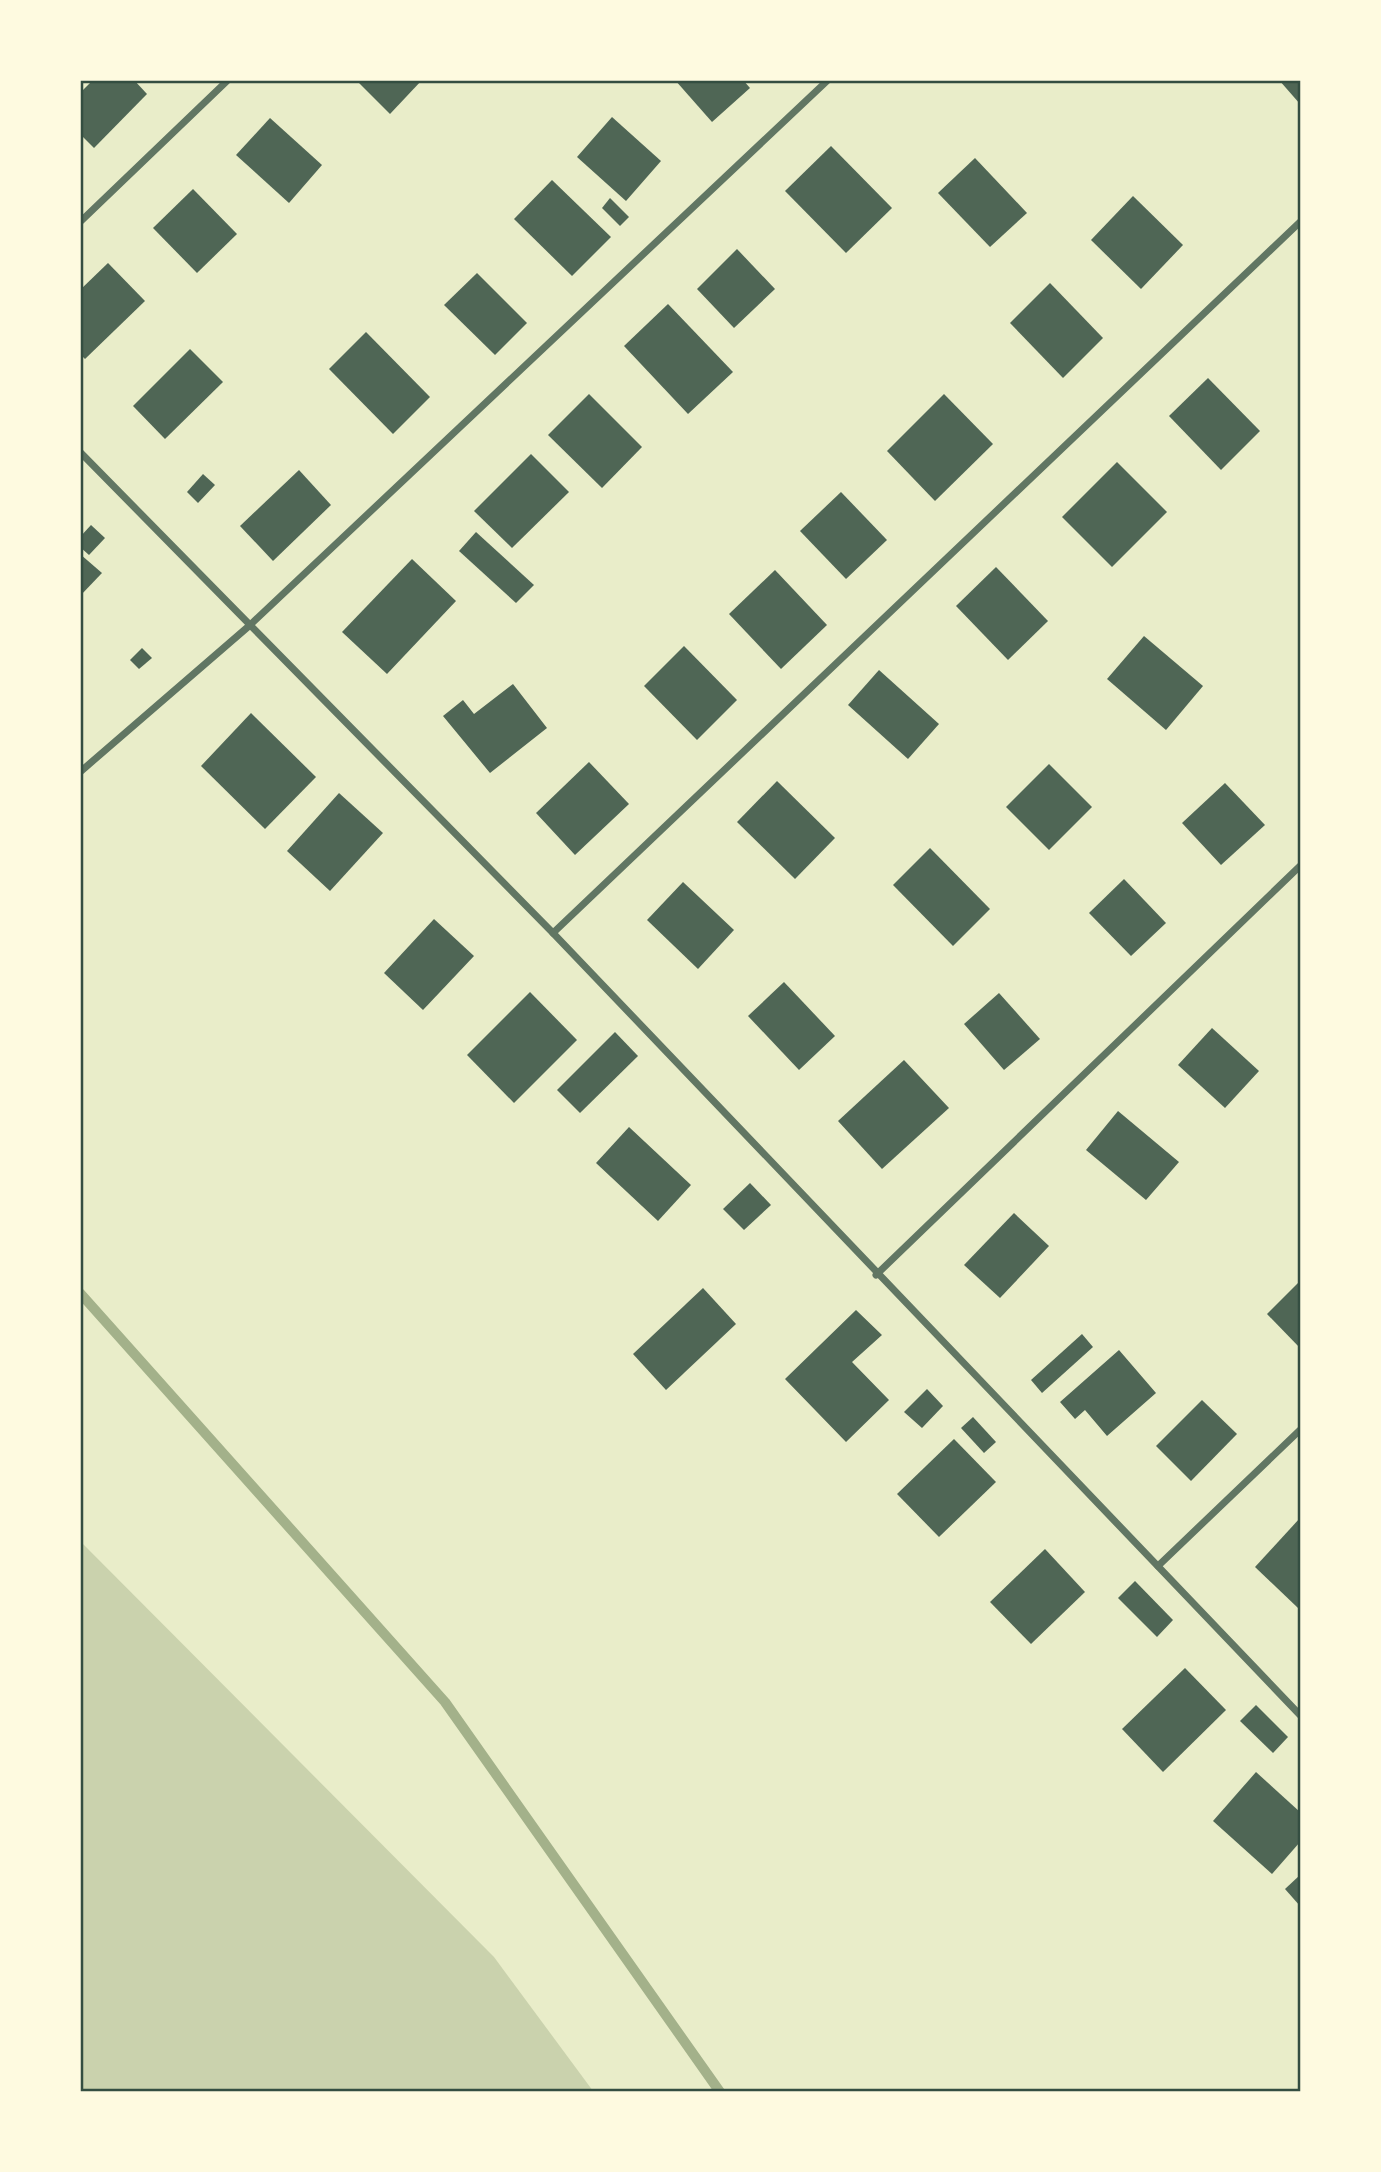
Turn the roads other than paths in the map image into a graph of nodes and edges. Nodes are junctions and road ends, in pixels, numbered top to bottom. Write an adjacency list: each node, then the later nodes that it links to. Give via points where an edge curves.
1 (228, 80): 3 (street)
2 (828, 80): 6 (street)
3 (80, 222)
4 (1300, 222): 9 (street)
5 (80, 452): 6 (street)
6 (248, 625): 7 (street); 9 (street)
7 (80, 772)
8 (1300, 866): 10 (street)
9 (553, 933): 10 (street)
10 (877, 1275): 12 (street)
11 (1300, 1430): 12 (street)
12 (1158, 1566): 13 (street)
13 (1300, 1715)

